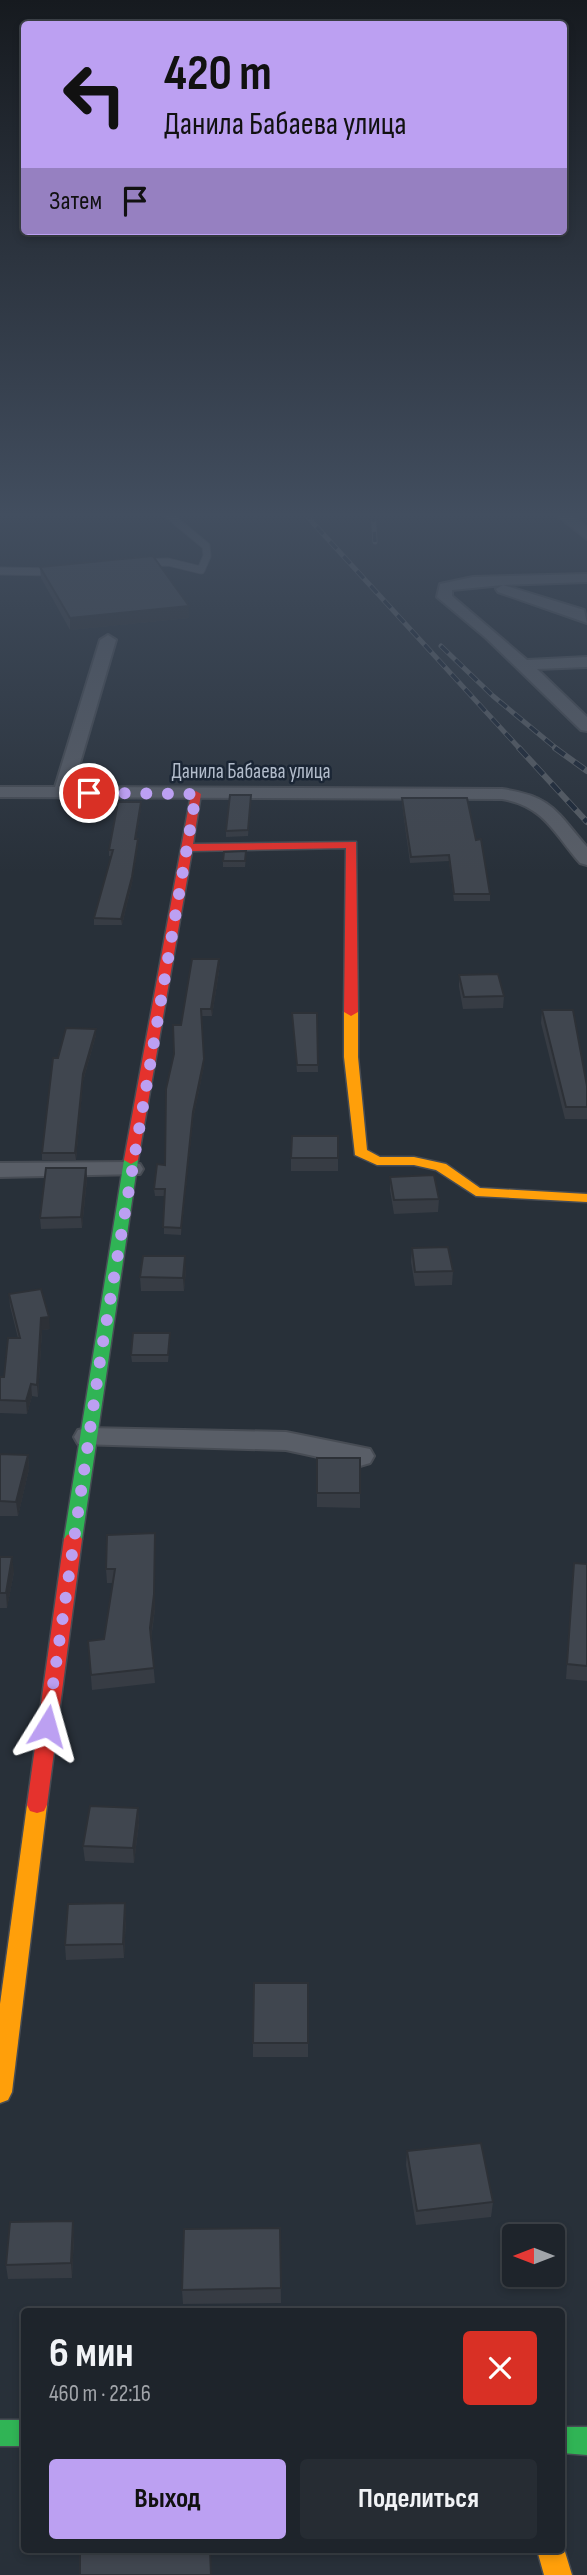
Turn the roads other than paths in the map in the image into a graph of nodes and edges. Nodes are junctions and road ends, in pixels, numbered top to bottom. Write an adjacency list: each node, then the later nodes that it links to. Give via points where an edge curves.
1 (485, 632): 4 (street)
2 (108, 640): 7 (street)
3 (587, 662): 4 (street)
4 (522, 665): 5 (street)
5 (587, 726)
6 (0, 792): 7 (street, Данила Бабаева улица)
7 (62, 792): 8 (street, Данила Бабаева улица)
8 (196, 794): 9 (street, Данила Бабаева улица); 10 (street)
9 (502, 794): 11 (street, via 527,797 541,805)
10 (186, 848): 12 (street); 14 (street, via 352,845 351,1057 360,1152 377,1161 441,1167 476,1192)
11 (587, 859)
12 (131, 1169): 13 (street); 15 (street)
13 (0, 1170)
14 (587, 1198)
15 (89, 1437): 16 (street, via 286,1441); 17 (street)
16 (360, 1456)
17 (0, 2092)
18 (0, 2433): 19 (street)
19 (21, 2433)
20 (565, 2440): 21 (street)
21 (587, 2441)
22 (552, 2553): 23 (street)
23 (558, 2575)

